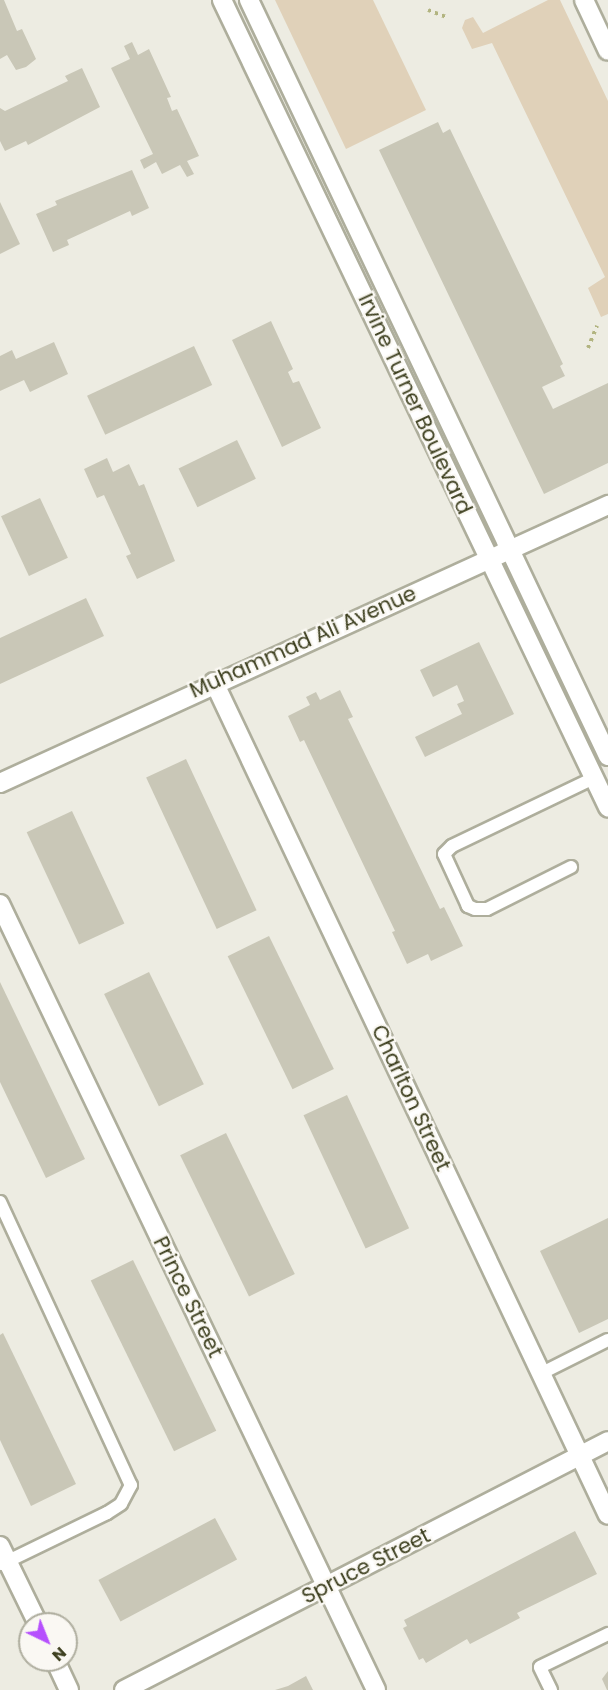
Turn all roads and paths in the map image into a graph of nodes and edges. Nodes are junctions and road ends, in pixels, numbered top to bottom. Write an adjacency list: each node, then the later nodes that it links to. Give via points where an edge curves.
1 (222, 0): 11 (street, Irvine Turner Boulevard)
2 (249, 0): 10 (street, Irvine Turner Boulevard)
3 (584, 0): 6 (street)
4 (428, 10): 5 (path)
5 (449, 18)
6 (608, 51)
7 (597, 326): 8 (path)
8 (588, 348)
9 (608, 505): 10 (street, Muhammad Ali Avenue)
10 (512, 548): 11 (street, Muhammad Ali Avenue); 13 (street, Irvine Turner Boulevard)
11 (488, 560): 12 (street, Muhammad Ali Avenue); 14 (street, Irvine Turner Boulevard)
12 (214, 682): 15 (street, Muhammad Ali Avenue); 21 (street, Charlton Street)
13 (608, 756)
14 (594, 778): 16 (street, Irvine Turner Boulevard); 17 (lane, via 452,846 444,854 468,906 475,909 487,909)
15 (0, 783)
16 (608, 807)
17 (571, 867)
18 (0, 904): 26 (street, Prince Street)
19 (0, 1202): 25 (lane, via 131,1485 121,1504 107,1513)
20 (608, 1340): 21 (lane)
21 (540, 1374): 23 (street, Charlton Street)
22 (608, 1441): 23 (street, Spruce Street)
23 (579, 1456): 24 (street, Charlton Street); 26 (street, Spruce Street)
24 (608, 1515)
25 (3, 1558): 27 (street)
26 (326, 1586): 31 (street, Spruce Street); 32 (street, Prince Street)
27 (32, 1612)
28 (608, 1634): 33 (lane, via 540,1667)
29 (61, 1672): 30 (street)
30 (69, 1690)
31 (124, 1690)
32 (376, 1690)
33 (551, 1690)

